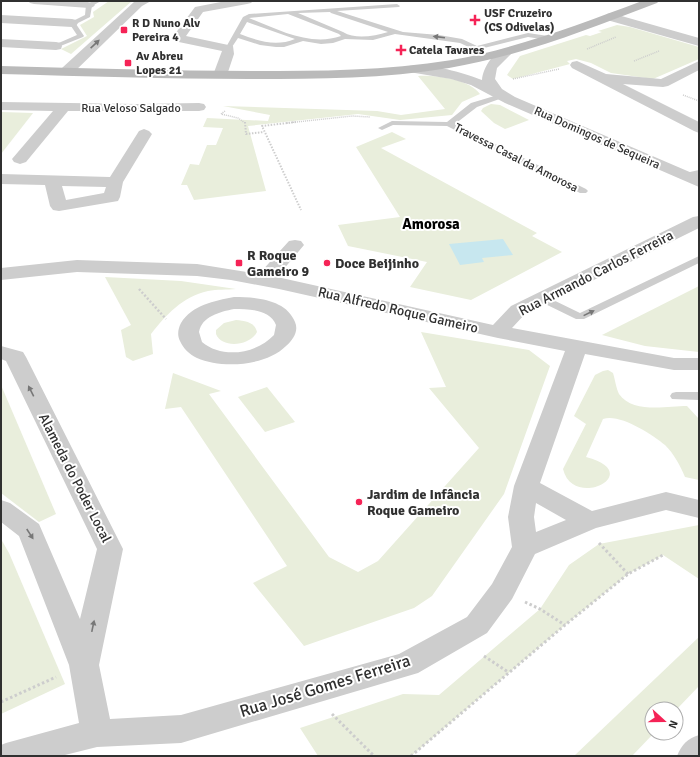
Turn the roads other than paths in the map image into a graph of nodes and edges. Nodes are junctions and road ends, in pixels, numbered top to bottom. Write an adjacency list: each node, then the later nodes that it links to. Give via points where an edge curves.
1 (34, 1): 6 (street)
2 (145, 1): 31 (street, one-way to 2, via 138,4)
3 (247, 1): 23 (street, via 199,9 178,38)
4 (391, 1): 7 (lane, via 397,6)
5 (653, 1): 9 (main road)
6 (93, 3): 12 (lane, via 88,16)
7 (324, 10): 8 (lane); 14 (lane)
8 (287, 12): 11 (lane, via 257,14); 16 (lane, via 341,33)
9 (611, 17): 17 (street); 18 (main road)
10 (1, 19): 12 (street)
11 (245, 19): 15 (lane); 19 (lane)
12 (72, 23): 22 (lane, via 81,36)
13 (699, 30): 17 (street)
14 (394, 32): 16 (lane, via 373,38); 25 (lane, one-way to 14, via 462,41)
15 (236, 35): 19 (lane, via 267,46 288,44); 23 (lane)
16 (344, 37): 19 (lane, via 323,42)
17 (682, 37): 20 (street)
18 (548, 38): 24 (main road); 25 (lane, via 528,35)
19 (302, 39)
20 (699, 42)
21 (1, 43): 22 (street)
22 (56, 46)
23 (228, 49): 32 (street)
24 (507, 52): 25 (main road); 36 (street, via 491,67)
25 (476, 53): 26 (main road)
26 (457, 63): 29 (main road); 34 (street, via 456,67); 36 (street, via 479,72)
27 (699, 65): 35 (street)
28 (577, 66): 33 (street)
29 (414, 69): 32 (main road, via 329,75); 34 (street, via 450,73)
30 (1, 70): 31 (main road)
31 (67, 71): 32 (main road)
32 (220, 75)
33 (599, 77): 35 (street); 40 (street)
34 (473, 80): 36 (street)
35 (663, 83): 40 (street)
36 (496, 88): 41 (lane, Travessa Casal da Amorosa); 47 (street, Rua Domingos de Sequeira, via 510,100)
37 (1, 106): 39 (street, Rua Veloso Salgado)
38 (199, 107): 39 (street, Rua Veloso Salgado)
39 (63, 108): 45 (street, Rua Veloso Salgado)
40 (668, 113): 43 (street)
41 (449, 124): 42 (lane, Travessa Casal da Amorosa, via 392,124); 52 (lane, Travessa Casal da Amorosa)
42 (382, 128)
43 (699, 128)
44 (144, 134): 50 (street)
45 (20, 159)
46 (699, 173): 47 (lane)
47 (684, 176): 51 (street, Rua Domingos de Sequeira)
48 (1, 179): 49 (street)
49 (52, 181): 50 (street); 50 (street, via 59,206 112,197)
50 (114, 182)
51 (699, 182)
52 (583, 191)
53 (699, 221): 58 (street, Rua Armando Carlos Ferreira)
54 (294, 245): 57 (street)
55 (699, 259): 58 (lane, one-way to 55, via 580,317)
56 (1, 274): 57 (street, Rua Alfredo Roque Gameiro, via 77,266 197,270)
57 (272, 282): 59 (street); 60 (street, Rua Alfredo Roque Gameiro)
58 (541, 298): 60 (street, Rua Armando Carlos Ferreira, via 518,310)
59 (260, 305): 59 (street, via 234,303 220,305 203,313 191,323 188,332 190,341 197,349 208,354 229,358 256,355 269,350 285,334 286,325 281,316)
60 (498, 332): 61 (street, Rua Alfredo Roque Gameiro)
61 (577, 347): 63 (street, Rua Alfredo Roque Gameiro, via 674,364); 66 (street)
62 (1, 352): 71 (street, Alameda do Poder Local, one-way to 62, via 110,549 14,357)
63 (699, 364)
64 (676, 396): 65 (lane)
65 (699, 396)
66 (526, 486): 69 (street); 70 (street, via 521,517)
67 (1, 509): 71 (street, Alameda do Poder Local, one-way to 71, via 30,531)
68 (699, 509): 69 (street, via 666,501)
69 (589, 520): 70 (street)
70 (525, 547): 72 (street, Rua José Gomes Ferreira, via 502,591 477,625 408,664 181,729)
71 (84, 665): 72 (street, Alameda do Poder Local)
72 (97, 733): 74 (street, Rua José Gomes Ferreira)
73 (699, 749): 75 (street)
74 (11, 756)
75 (693, 756)

